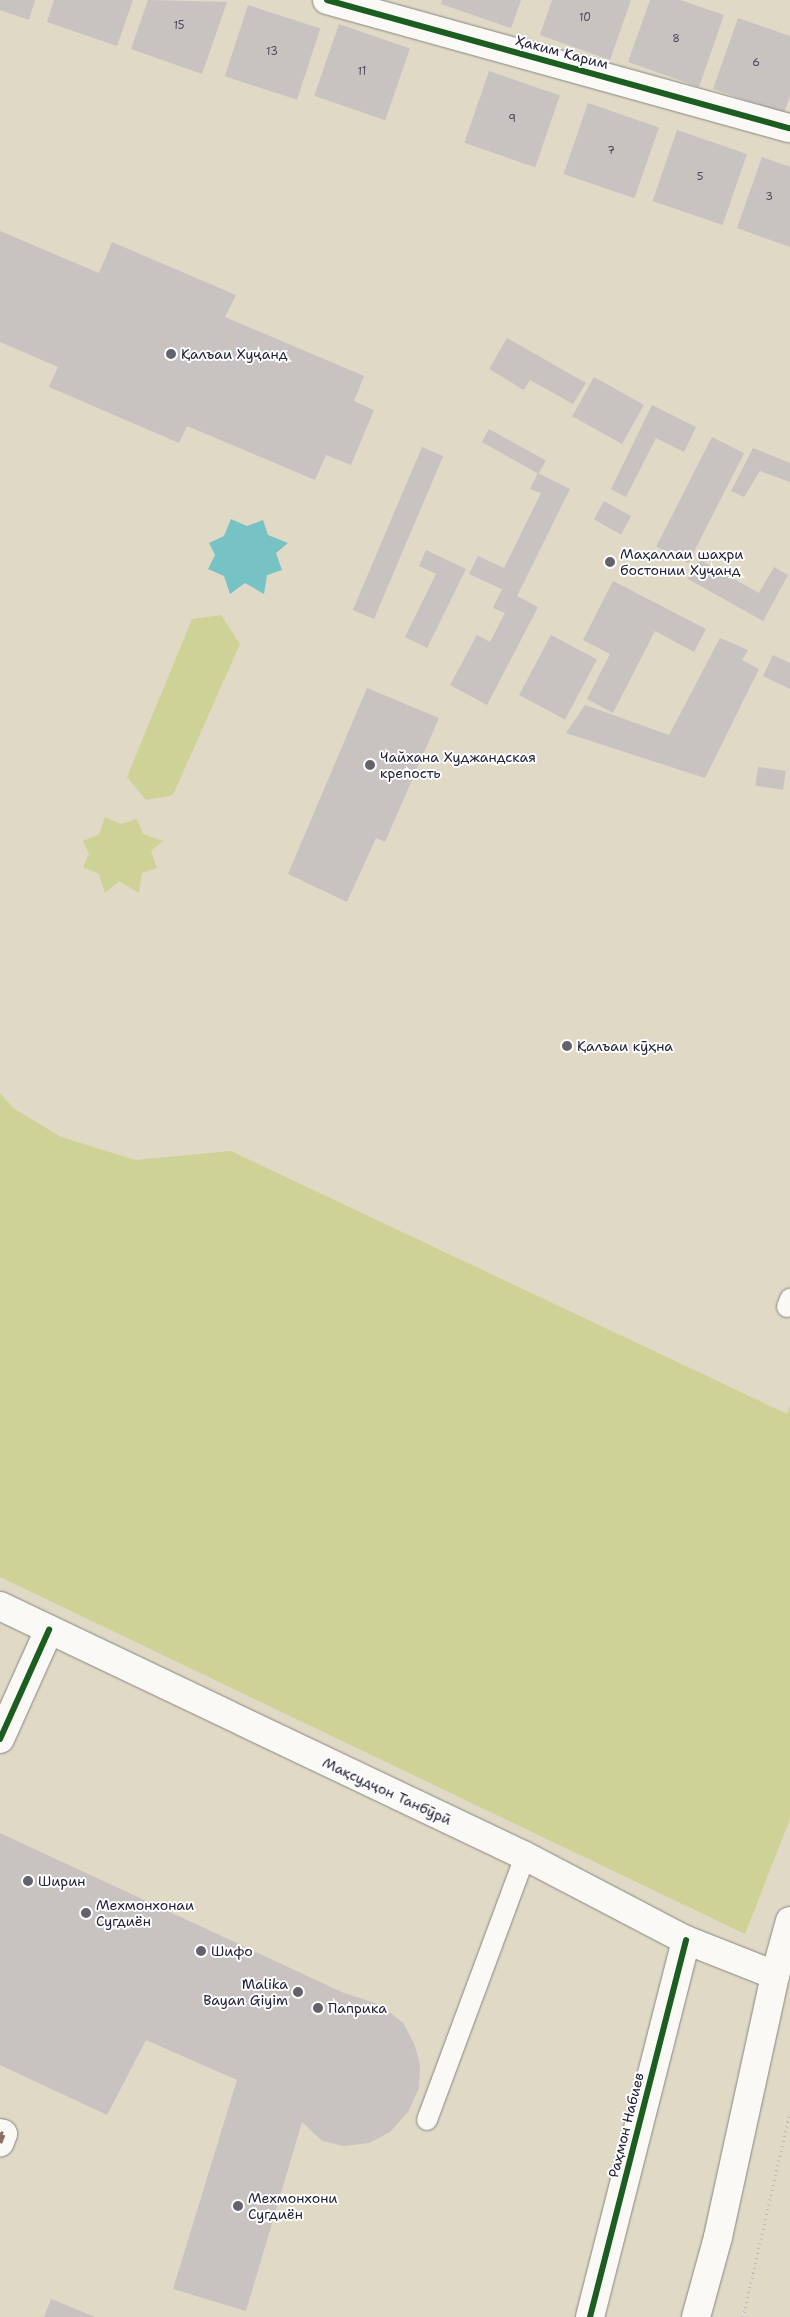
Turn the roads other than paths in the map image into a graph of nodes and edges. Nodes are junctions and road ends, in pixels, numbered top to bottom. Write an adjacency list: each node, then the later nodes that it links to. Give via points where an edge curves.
1 (327, 0): 2 (main road, Ҳаким Карим)
2 (790, 128)
3 (0, 1606): 4 (main road, Мақсудҷон Танбӯрӣ)
4 (49, 1630): 5 (main road); 6 (main road, Мақсудҷон Танбӯрӣ)
5 (0, 1739)
6 (524, 1856): 8 (main road, Мақсудҷон Танбӯрӣ); 10 (lane)
7 (790, 1921): 9 (main road)
8 (686, 1940): 9 (main road, Мақсудҷон Танбӯрӣ); 13 (main road, Раҳмон Набиев)
9 (775, 1975): 14 (main road, via 718,2237)
10 (427, 2120)
11 (0, 2133): 12 (main road, via 3,2134)
12 (0, 2142)
13 (590, 2317)
14 (696, 2317)

